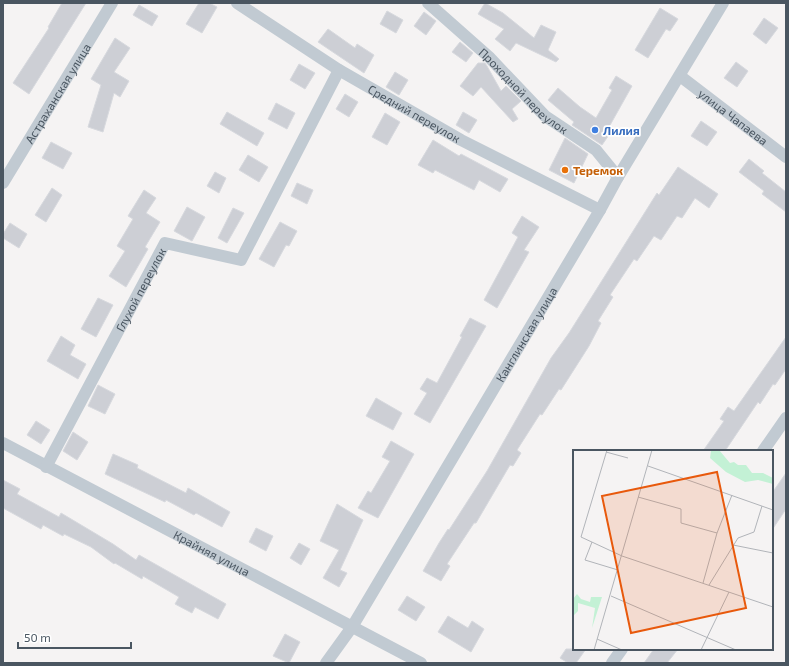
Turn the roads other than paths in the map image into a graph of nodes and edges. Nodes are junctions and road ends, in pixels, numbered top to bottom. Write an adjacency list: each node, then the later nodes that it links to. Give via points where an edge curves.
1 (112, 3): 9 (street, Астраханская улица)
2 (237, 3): 5 (street, Средний переулок)
3 (428, 3): 8 (street, Проходной переулок, via 489,57 545,116 596,150)
4 (723, 3): 6 (street, Канглинская улица)
5 (339, 70): 10 (street, Средний переулок, via 461,140); 14 (street, Глухой переулок, via 241,260 165,243)
6 (680, 76): 7 (street, улица Чапаева); 8 (street, Канглинская улица)
7 (786, 157)
8 (618, 177): 10 (street, Канглинская улица)
9 (3, 183)
10 (600, 210): 15 (street, Канглинская улица)
11 (786, 418): 13 (street)
12 (3, 443): 14 (street, Крайняя улица)
13 (764, 450)
14 (46, 467): 15 (street, Крайняя улица)
15 (352, 628): 17 (street, Канглинская улица); 18 (street, Крайняя улица)
16 (621, 650): 19 (street)
17 (326, 663)
18 (421, 663)
19 (612, 663)

